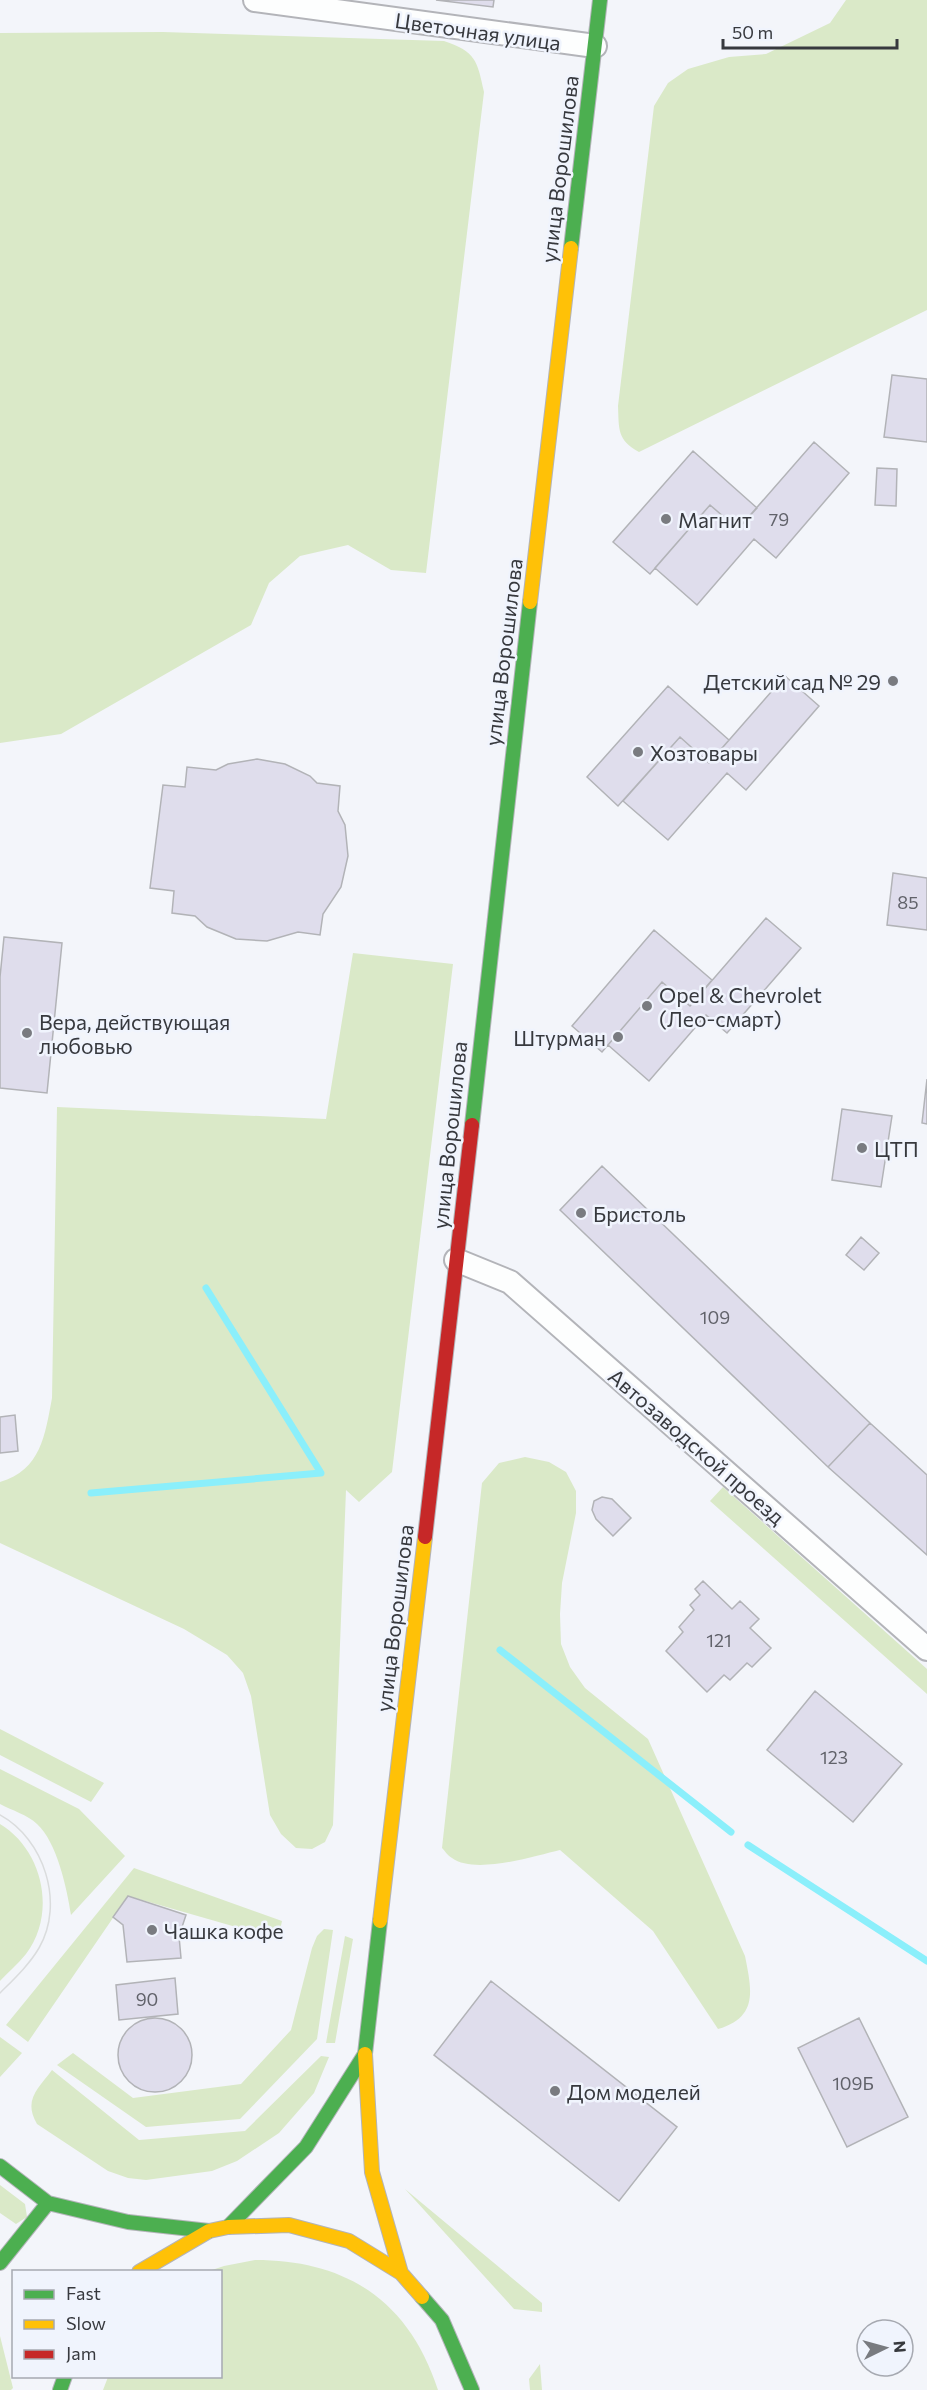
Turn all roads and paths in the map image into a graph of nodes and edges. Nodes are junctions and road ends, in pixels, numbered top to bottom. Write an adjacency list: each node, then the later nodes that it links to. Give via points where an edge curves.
1 (255, 0): 3 (street, Цветочная улица)
2 (600, 0): 3 (main road, улица Ворошилова)
3 (594, 46): 4 (main road, улица Ворошилова)
4 (456, 1260): 5 (street, Автозаводской проезд, via 510,1282); 6 (main road, улица Ворошилова)
5 (927, 1649)
6 (365, 2054): 9 (main road, улица Ворошилова, via 306,2147); 13 (main road, via 372,2172)
7 (0, 2166): 8 (main road)
8 (48, 2203): 10 (main road, via 128,2222); 11 (main road)
9 (228, 2227): 10 (main road); 13 (main road, via 289,2225 349,2241)
10 (209, 2231): 12 (main road)
11 (2, 2268)
12 (141, 2270)
13 (401, 2273): 14 (main road, via 442,2320)
14 (472, 2390)

